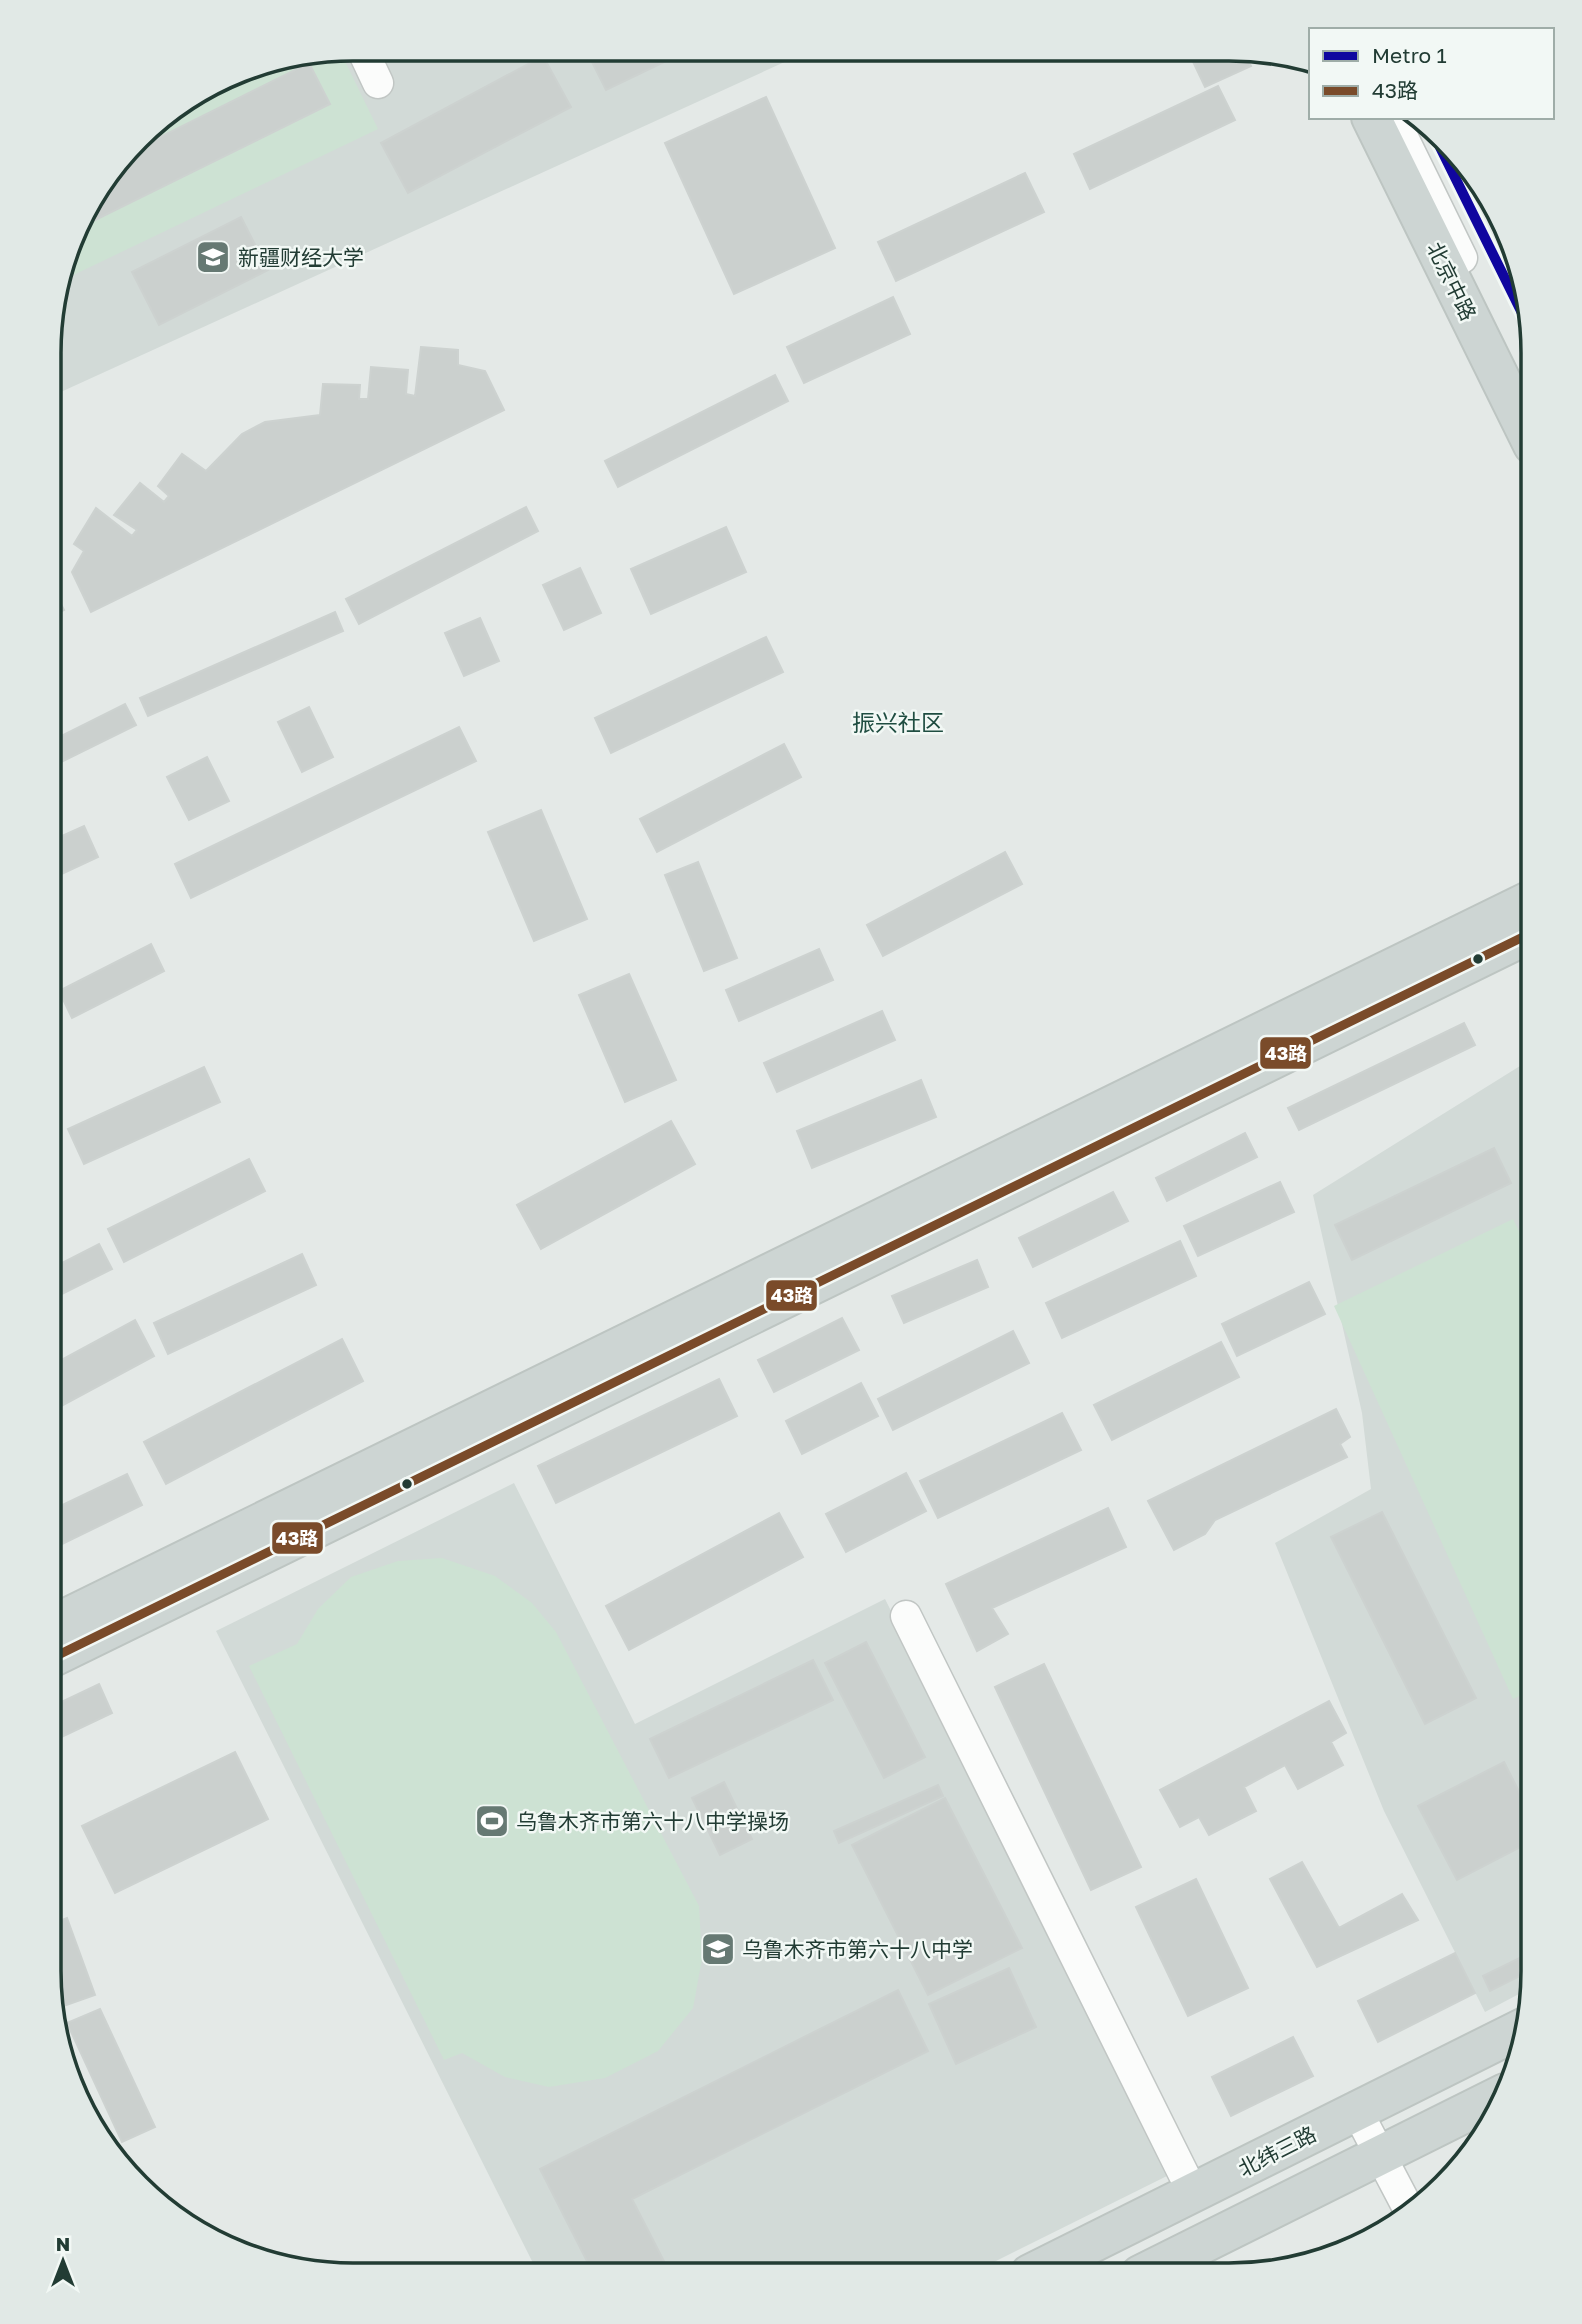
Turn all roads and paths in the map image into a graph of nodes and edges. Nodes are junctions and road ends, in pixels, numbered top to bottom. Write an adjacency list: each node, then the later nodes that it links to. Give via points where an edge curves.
1 (368, 61): 2 (street)
2 (379, 83)
3 (1372, 119): 6 (main road, 北京中路)
4 (1394, 119): 5 (street)
5 (1521, 378)
6 (1521, 421)
7 (1521, 905): 10 (main road)
8 (1521, 938): 11 (main road)
9 (906, 1616): 16 (street)
10 (61, 1621)
11 (61, 1654)
12 (1514, 2032): 14 (main road, 北纬三路)
13 (1491, 2100): 15 (main road)
14 (1357, 2111): 15 (street); 16 (main road, 北纬三路)
15 (1381, 2155): 17 (street); 19 (main road)
16 (1193, 2193): 18 (main road, 北纬三路)
17 (1405, 2203)
18 (1052, 2263)
19 (1164, 2263)

